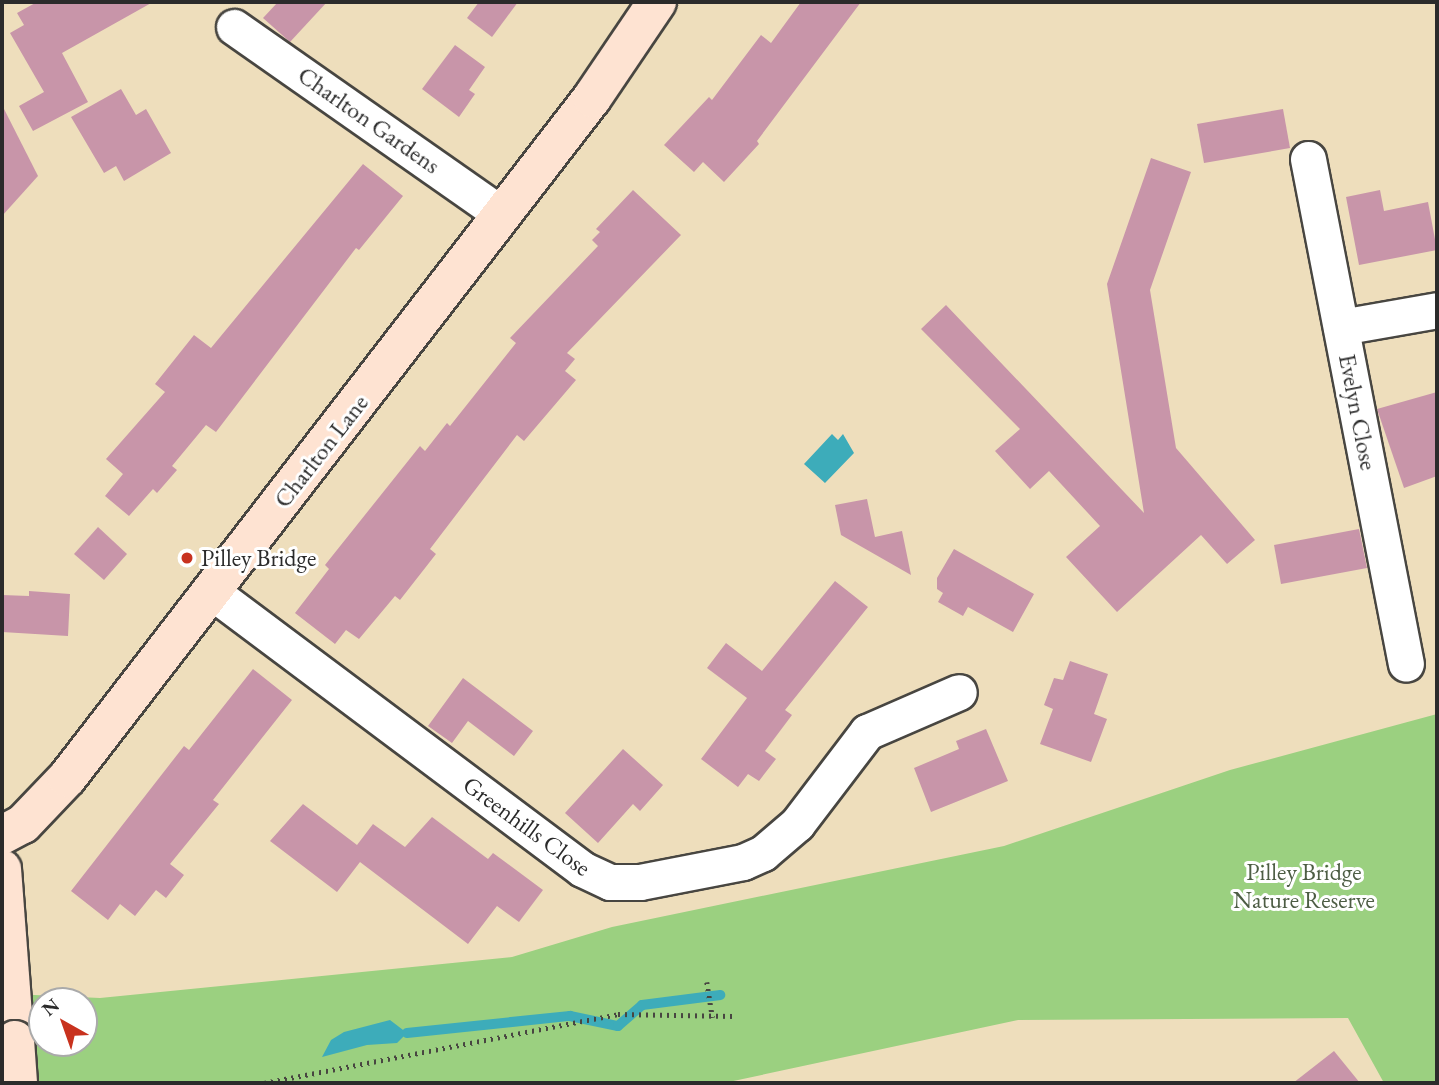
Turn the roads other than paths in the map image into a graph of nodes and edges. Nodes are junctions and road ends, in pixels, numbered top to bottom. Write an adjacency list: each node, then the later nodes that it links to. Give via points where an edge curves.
1 (657, 2): 4 (street, Charlton Lane)
2 (234, 27): 4 (street, Charlton Gardens)
3 (1308, 159): 6 (street, Evelyn Close)
4 (502, 215): 7 (street, Charlton Lane)
5 (1437, 310): 6 (street)
6 (1342, 327): 8 (street, Evelyn Close)
7 (212, 592): 9 (street, Greenhills Close, via 582,869 610,882 640,882 743,862 764,853 797,824 866,732); 10 (street, Charlton Lane, via 67,778 23,824)
8 (1406, 664)
9 (959, 692)
10 (2, 835)
11 (2, 869): 12 (street, bridge)
12 (18, 1083)

